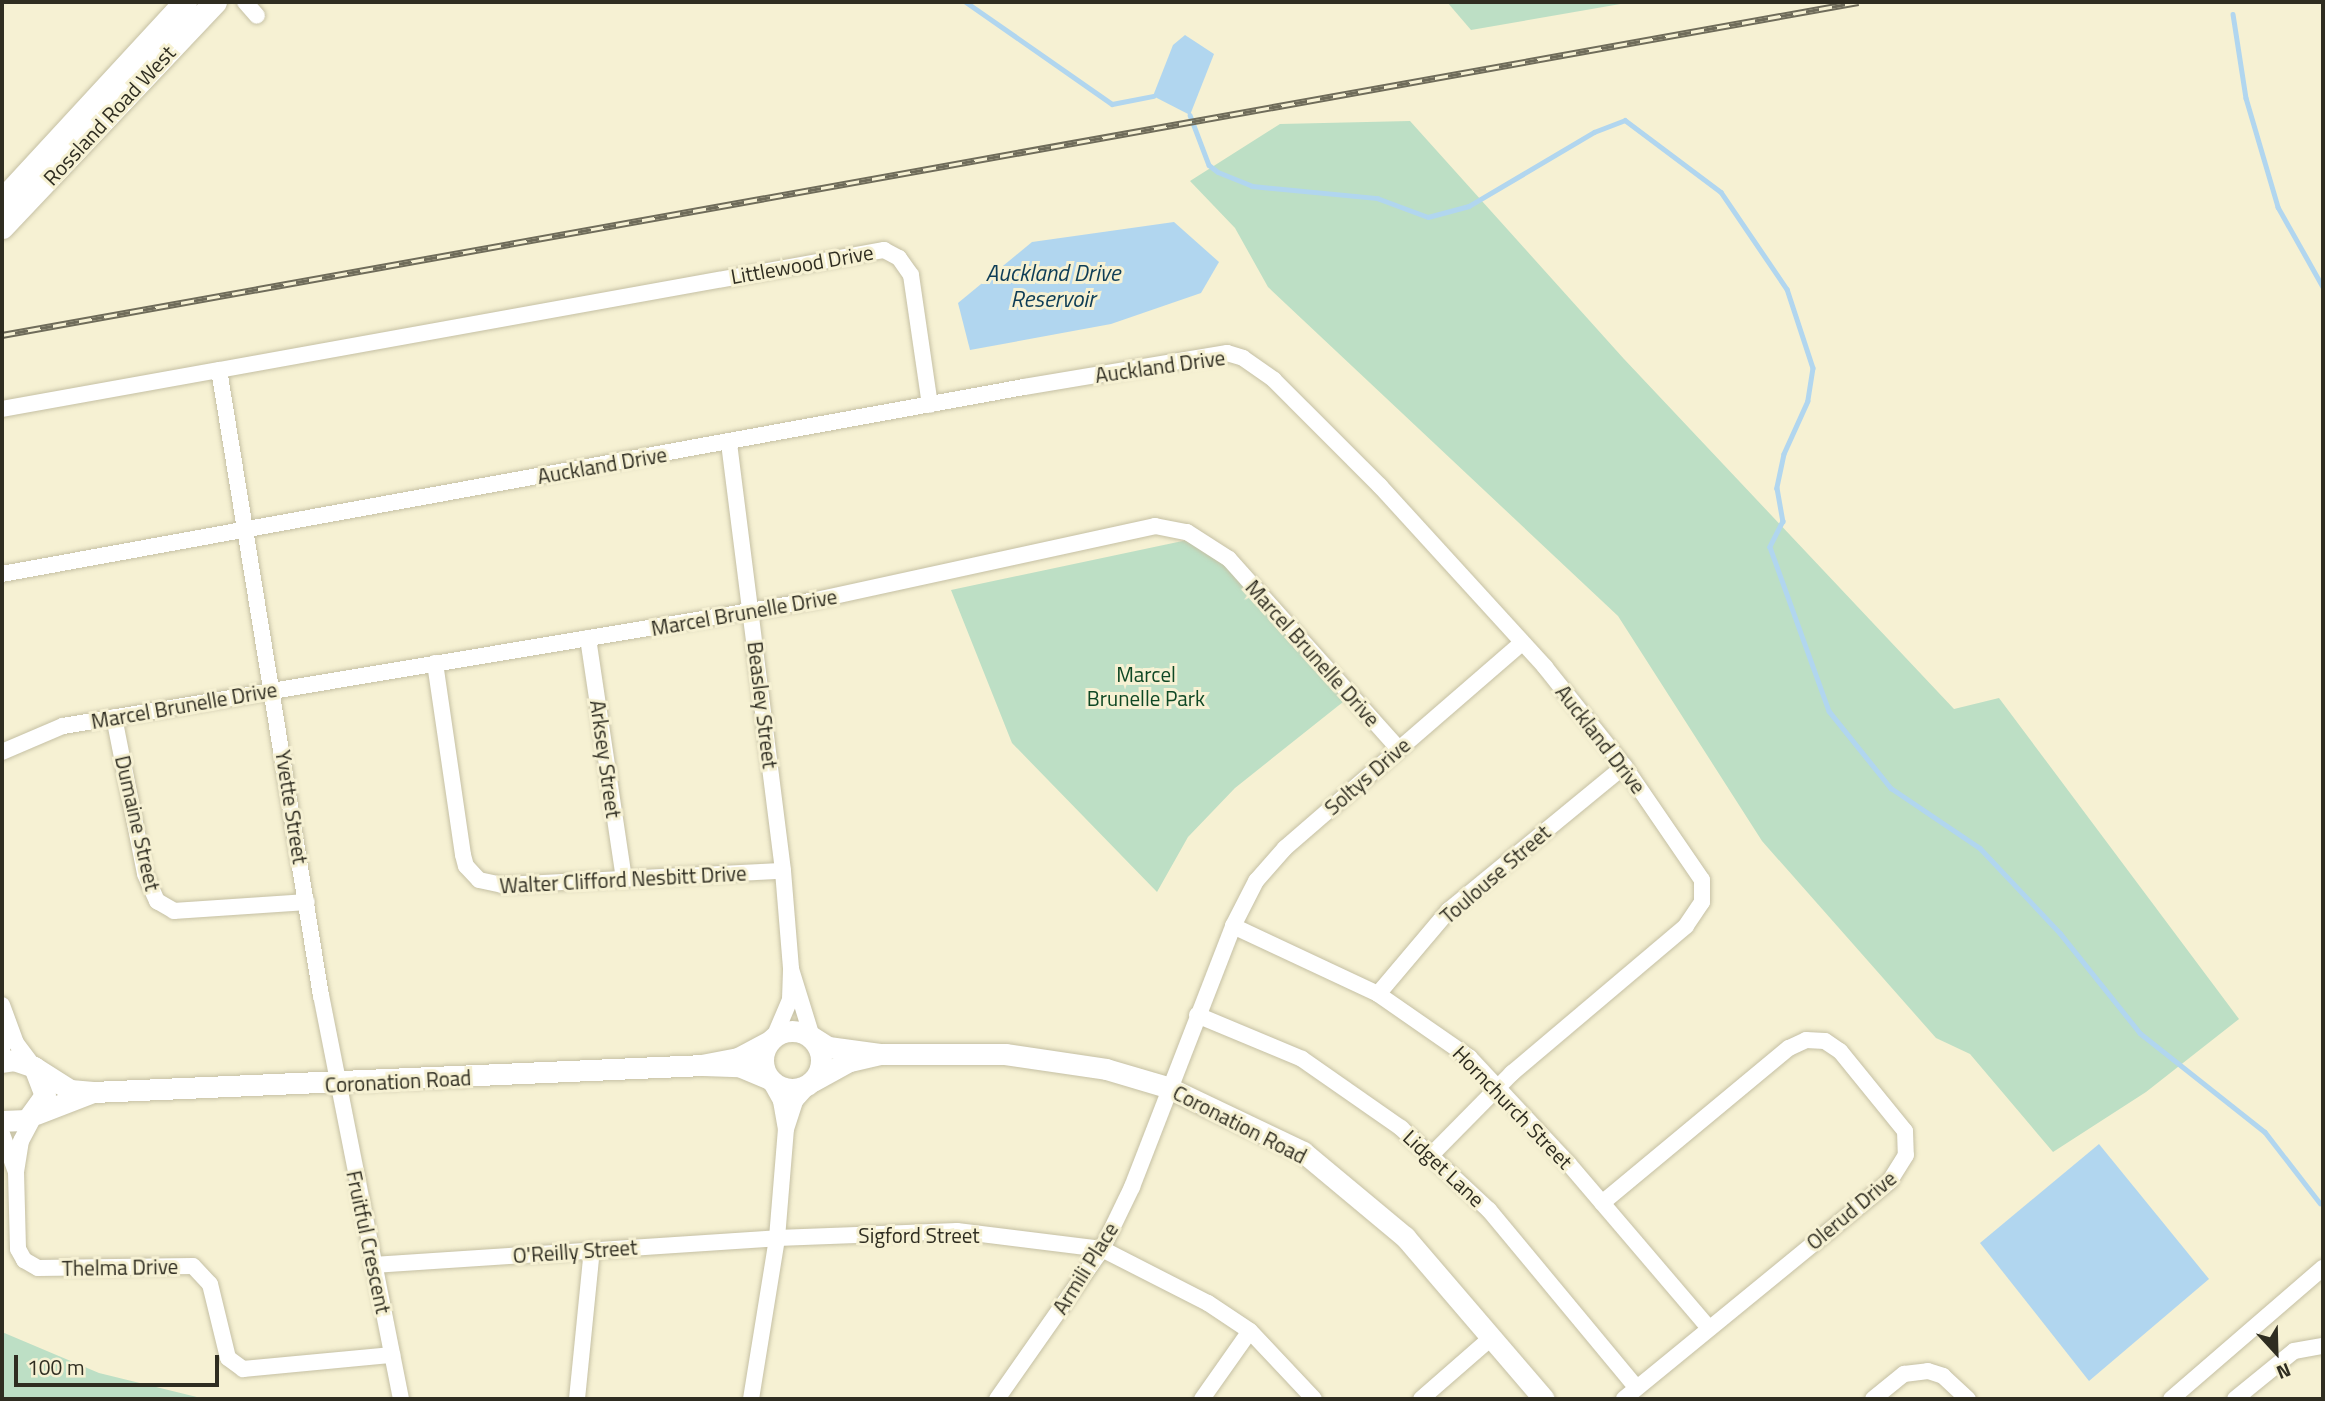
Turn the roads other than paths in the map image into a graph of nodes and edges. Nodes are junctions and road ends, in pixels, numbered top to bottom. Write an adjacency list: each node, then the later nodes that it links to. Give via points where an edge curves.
1 (186, 2): 5 (main road, Rossland Road West)
2 (215, 2): 6 (main road, Rossland Road West)
3 (246, 2): 4 (street)
4 (257, 16)
5 (2, 200)
6 (2, 227)
7 (219, 370): 8 (street, Littlewood Drive, via 884,250 898,258 911,275); 9 (street); 11 (street, Yvette Street)
8 (930, 405): 10 (street, Auckland Drive); 15 (street, Auckland Drive, via 1209,356 1243,358 1274,380 1380,486)
9 (2, 409)
10 (729, 443): 11 (street, Auckland Drive); 13 (street, Beasley Street)
11 (246, 529): 12 (street, Auckland Drive); 17 (street, Yvette Street)
12 (2, 574)
13 (751, 611): 14 (street, Marcel Brunelle Drive); 19 (street, Marcel Brunelle Drive, via 869,589 1139,526 1171,528 1202,539 1229,559); 22 (street, Beasley Street)
14 (589, 638): 16 (street, Marcel Brunelle Drive); 23 (street, Arksey Street)
15 (1522, 643): 19 (street, Soltys Drive); 21 (street, Auckland Drive)
16 (435, 663): 17 (street, Marcel Brunelle Drive); 23 (street, Walter Clifford Nesbitt Drive, via 463,855 472,874 490,885)
17 (274, 688): 18 (street, Marcel Brunelle Drive); 24 (street, Yvette Street)
18 (114, 717): 20 (street, Marcel Brunelle Drive, via 63,726); 24 (street, Dumaine Street, via 145,874 157,901 174,911)
19 (1398, 748): 25 (street, Soltys Drive, via 1285,848 1256,881)
20 (2, 752)
21 (1624, 766): 27 (street, Toulouse Street, via 1449,910); 41 (street, Auckland Drive, via 1696,866 1702,880 1702,902 1686,926)
22 (783, 871): 23 (street, Walter Clifford Nesbitt Drive); 26 (street, Beasley Street)
23 (624, 879)
24 (307, 902): 39 (street, Yvette Street)
25 (1233, 926): 27 (street, Hornchurch Street); 29 (street, Soltys Drive)
26 (791, 969): 30 (street, Beasley Street); 31 (street, Beasley Street, via 790,999)
27 (1378, 994): 41 (street, Hornchurch Street, via 1470,1058)
28 (2, 1007): 32 (street); 36 (street, via 16,1043)
29 (1197, 1015): 40 (street, Armili Place); 47 (street, Lidget Lane, via 1302,1059 1370,1103)
30 (812, 1037): 31 (street, via 794,1030); 33 (street, Coronation Road, via 828,1047); 38 (street, via 822,1054)
31 (772, 1039): 35 (street, Coronation Road, via 738,1058); 37 (street, via 762,1060)
32 (2, 1053)
33 (880, 1054): 38 (street, Coronation Road, via 849,1061); 40 (street, Coronation Road, via 1005,1054 1106,1069)
34 (2, 1062): 36 (street, via 15,1060)
35 (703, 1065): 37 (street, Coronation Road, via 739,1066); 39 (street, Coronation Road)
36 (34, 1067): 42 (street, Coronation Road, via 70,1090); 43 (street, via 45,1095)
37 (769, 1079): 38 (street, via 795,1090); 45 (street, via 782,1101)
38 (813, 1081): 45 (street, via 795,1101)
39 (337, 1084): 42 (street, Coronation Road); 53 (street, Fruitful Crescent)
40 (1167, 1087): 51 (street, Armili Place, via 1132,1187); 57 (street, Coronation Road, via 1303,1152 1405,1237)
41 (1499, 1087): 47 (street, Auckland Drive); 49 (street, Hornchurch Street)
42 (93, 1092): 43 (street, Coronation Road)
43 (36, 1114): 44 (street, Coronation Road, via 17,1123); 48 (street, Thelma Drive, via 21,1141)
44 (2, 1121)
45 (786, 1129): 50 (street)
46 (2, 1134): 48 (street, Thelma Drive)
47 (1431, 1155): 60 (street, Lidget Lane, via 1489,1210)
48 (17, 1179): 59 (street, Thelma Drive, via 18,1249 24,1260 38,1268 193,1266 210,1284 228,1358 243,1369)
49 (1602, 1203): 55 (street, Hornchurch Street); 55 (street, Olerud Drive, via 1789,1048 1806,1040 1836,1046 1898,1117 1905,1131 1906,1155 1890,1181)
50 (777, 1238): 51 (street, Sigford Street, via 957,1231); 52 (street, O'Reilly Street); 63 (street)
51 (1102, 1249): 56 (street, Sigford Street, via 1208,1303); 64 (street, Armili Place)
52 (592, 1250): 53 (street, O'Reilly Street); 62 (street)
53 (373, 1265): 59 (street, Fruitful Crescent)
54 (2323, 1268): 72 (street)
55 (1709, 1328): 60 (street, Olerud Drive)
56 (1250, 1331): 65 (street); 66 (street, Sigford Street)
57 (1491, 1338): 67 (street); 68 (street, Coronation Road)
58 (2323, 1346): 73 (street, via 2294,1351)
59 (392, 1354): 61 (street, Fruitful Crescent)
60 (1637, 1388): 69 (street, Olerud Drive)
61 (401, 1399)
62 (577, 1399)
63 (751, 1399)
64 (997, 1399)
65 (1202, 1399)
66 (1314, 1399)
67 (1421, 1399)
68 (1544, 1399)
69 (1624, 1399)
70 (1873, 1399): 71 (street, via 1904,1374 1928,1371 1950,1380)
71 (1968, 1399)
72 (2171, 1399)
73 (2235, 1399)

